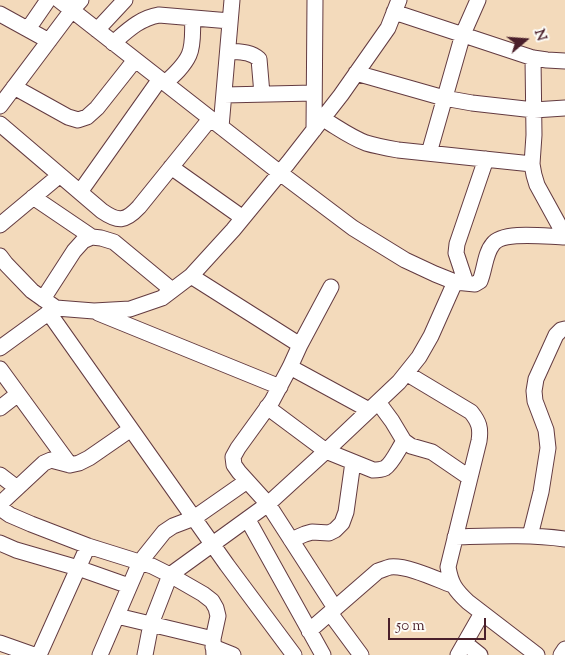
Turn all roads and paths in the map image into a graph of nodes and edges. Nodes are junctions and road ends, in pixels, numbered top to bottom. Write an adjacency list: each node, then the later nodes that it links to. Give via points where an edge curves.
1 (48, 0): 12 (street)
2 (59, 0): 7 (street)
3 (125, 0): 13 (street)
4 (232, 0): 11 (street)
5 (315, 0): 24 (street)
6 (478, 0): 14 (street)
7 (77, 5): 13 (street); 15 (street)
8 (397, 6): 14 (street); 21 (street, via 388,28)
9 (0, 14): 12 (street)
10 (193, 18): 11 (street); 16 (street, via 151,16 132,26); 22 (street, via 190,53 184,63)
11 (230, 21): 17 (street)
12 (28, 29): 15 (street)
13 (97, 30): 16 (street)
14 (462, 34): 18 (street); 27 (street)
15 (49, 41): 23 (street)
16 (112, 43): 19 (street)
17 (228, 51): 25 (street, via 248,52 259,59); 26 (street)
18 (533, 58): 20 (street); 30 (street)
19 (135, 60): 22 (street); 23 (street, via 97,108 78,120)
20 (565, 61)
21 (356, 73): 27 (street); 33 (street)
22 (163, 81): 31 (street); 40 (street)
23 (14, 87): 28 (street)
24 (314, 93): 25 (street); 33 (street)
25 (262, 94): 26 (street)
26 (224, 95): 31 (street)
27 (444, 98): 30 (street); 34 (street)
28 (0, 106)
29 (565, 108): 30 (street)
30 (534, 110): 36 (street)
31 (216, 123): 37 (street); 38 (street)
32 (0, 124): 39 (street)
33 (318, 124): 34 (street, via 377,146); 38 (street)
34 (429, 153): 35 (street)
35 (486, 159): 36 (street); 48 (street, via 457,244)
36 (532, 164): 45 (street, via 537,185)
37 (171, 167): 40 (street, via 130,216 122,219 111,217); 42 (street)
38 (280, 173): 42 (street); 48 (street, via 382,246)
39 (60, 175): 40 (street); 41 (street)
40 (80, 192)
41 (34, 197): 43 (street); 44 (street)
42 (242, 218): 47 (street)
43 (0, 225)
44 (92, 237): 50 (street, via 114,242); 51 (street, via 74,251)
45 (565, 237): 48 (street, via 503,237 488,251 480,281)
46 (2, 263): 51 (street)
47 (191, 276): 50 (street); 54 (street)
48 (460, 283): 58 (street, via 419,357)
49 (331, 286): 54 (street)
50 (172, 290): 52 (street, via 162,298 130,309)
51 (49, 307): 52 (street); 55 (street); 64 (street)
52 (94, 311): 59 (street)
53 (565, 329): 78 (street, via 556,335 536,379 534,391 548,448)
54 (300, 345): 56 (street)
55 (0, 348)
56 (290, 368): 59 (street); 61 (street)
57 (0, 369): 60 (street)
58 (406, 373): 61 (street); 70 (street, via 471,412 478,420 481,430)
59 (280, 387): 62 (street)
60 (18, 394): 63 (street); 68 (street)
61 (373, 406): 65 (street, via 392,421); 66 (street)
62 (267, 407): 66 (street); 71 (street, via 233,456 234,466)
63 (0, 408)
64 (131, 429): 68 (street, via 89,458); 76 (street)
65 (404, 441): 67 (street, via 384,468 373,470); 70 (street, via 432,452)
66 (326, 451): 67 (street); 74 (street)
67 (353, 462): 81 (street, via 342,523 329,533 312,532)
68 (70, 465): 72 (street, via 52,460 44,463)
69 (0, 475): 72 (street)
70 (470, 478): 79 (street)
71 (247, 481): 74 (street); 76 (street)
72 (17, 488): 73 (street)
73 (0, 504)
74 (268, 504): 77 (street); 81 (street)
75 (0, 508): 84 (street)
76 (194, 518): 83 (street); 85 (street, via 164,532)
77 (248, 520): 83 (street); 94 (street)
78 (530, 536): 79 (street); 80 (street)
79 (455, 537): 88 (street, via 448,567)
80 (565, 539)
81 (291, 540): 90 (street)
82 (0, 543): 86 (street)
83 (213, 544): 87 (street); 95 (street)
84 (88, 546): 85 (street); 86 (street)
85 (140, 562): 87 (street); 89 (street)
86 (78, 568): 89 (street); 102 (street)
87 (170, 574): 93 (street); 97 (street, via 212,601 218,616)
88 (452, 585): 90 (street, via 410,570 389,567 378,571); 91 (street)
89 (129, 586): 92 (street)
90 (332, 611): 94 (street); 109 (street)
91 (482, 613): 98 (street); 100 (street)
92 (117, 616): 93 (street); 103 (street)
93 (151, 624): 97 (street); 104 (street)
94 (309, 631): 108 (street)
95 (280, 636): 106 (street); 107 (street)
96 (0, 643): 101 (street)
97 (214, 647): 105 (street)
98 (462, 649): 110 (street)
99 (565, 649): 112 (street)
100 (521, 650): 111 (street)
101 (34, 655)
102 (40, 655)
103 (100, 655)
104 (145, 655)
105 (233, 655)
106 (278, 655)
107 (294, 655)
108 (322, 655)
109 (361, 655)
110 (480, 655)
111 (537, 655)
112 (561, 655)

